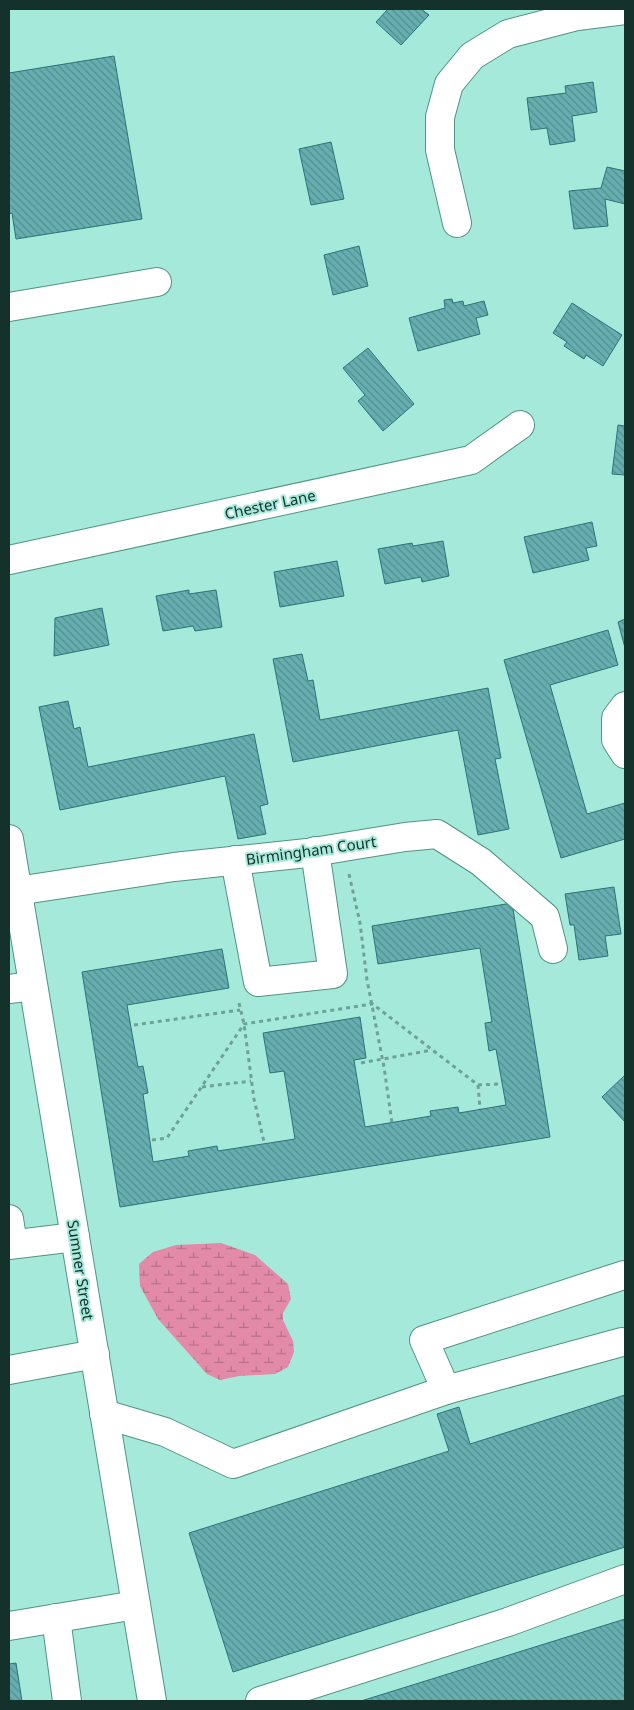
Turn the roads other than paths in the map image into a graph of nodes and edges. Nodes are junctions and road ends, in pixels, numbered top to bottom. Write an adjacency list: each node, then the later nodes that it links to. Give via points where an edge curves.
1 (625, 10): 2 (street, via 577,16 508,34 472,56 449,84 440,117 440,150)
2 (457, 223)
3 (157, 282): 4 (street)
4 (9, 307)
5 (520, 425): 6 (street, Chester Lane, via 471,460)
6 (9, 560)
7 (625, 706): 8 (street, via 616,718 616,740)
8 (625, 754)
9 (9, 840): 12 (street, Sumner Street)
10 (315, 851): 11 (street, Birmingham Court); 11 (street, via 333,974 258,982); 13 (street, Birmingham Court, via 437,834 481,862 545,918)
11 (235, 860): 12 (street, Birmingham Court)
12 (17, 891): 14 (street, Sumner Street)
13 (553, 949)
14 (21, 987): 16 (street, Sumner Street)
15 (10, 1236): 16 (street)
16 (75, 1237): 19 (street, Sumner Street)
17 (624, 1275): 21 (street, via 424,1340)
18 (622, 1342): 21 (street)
19 (94, 1354): 20 (street); 22 (street, Sumner Street)
20 (9, 1370)
21 (446, 1390): 22 (street, via 233,1464 165,1432)
22 (104, 1414): 24 (street, Sumner Street)
23 (625, 1580): 29 (street, via 508,1622)
24 (136, 1605): 25 (street); 28 (street, Sumner Street)
25 (56, 1618): 26 (street); 27 (street)
26 (9, 1626)
27 (67, 1701)
28 (152, 1701)
29 (265, 1701)

